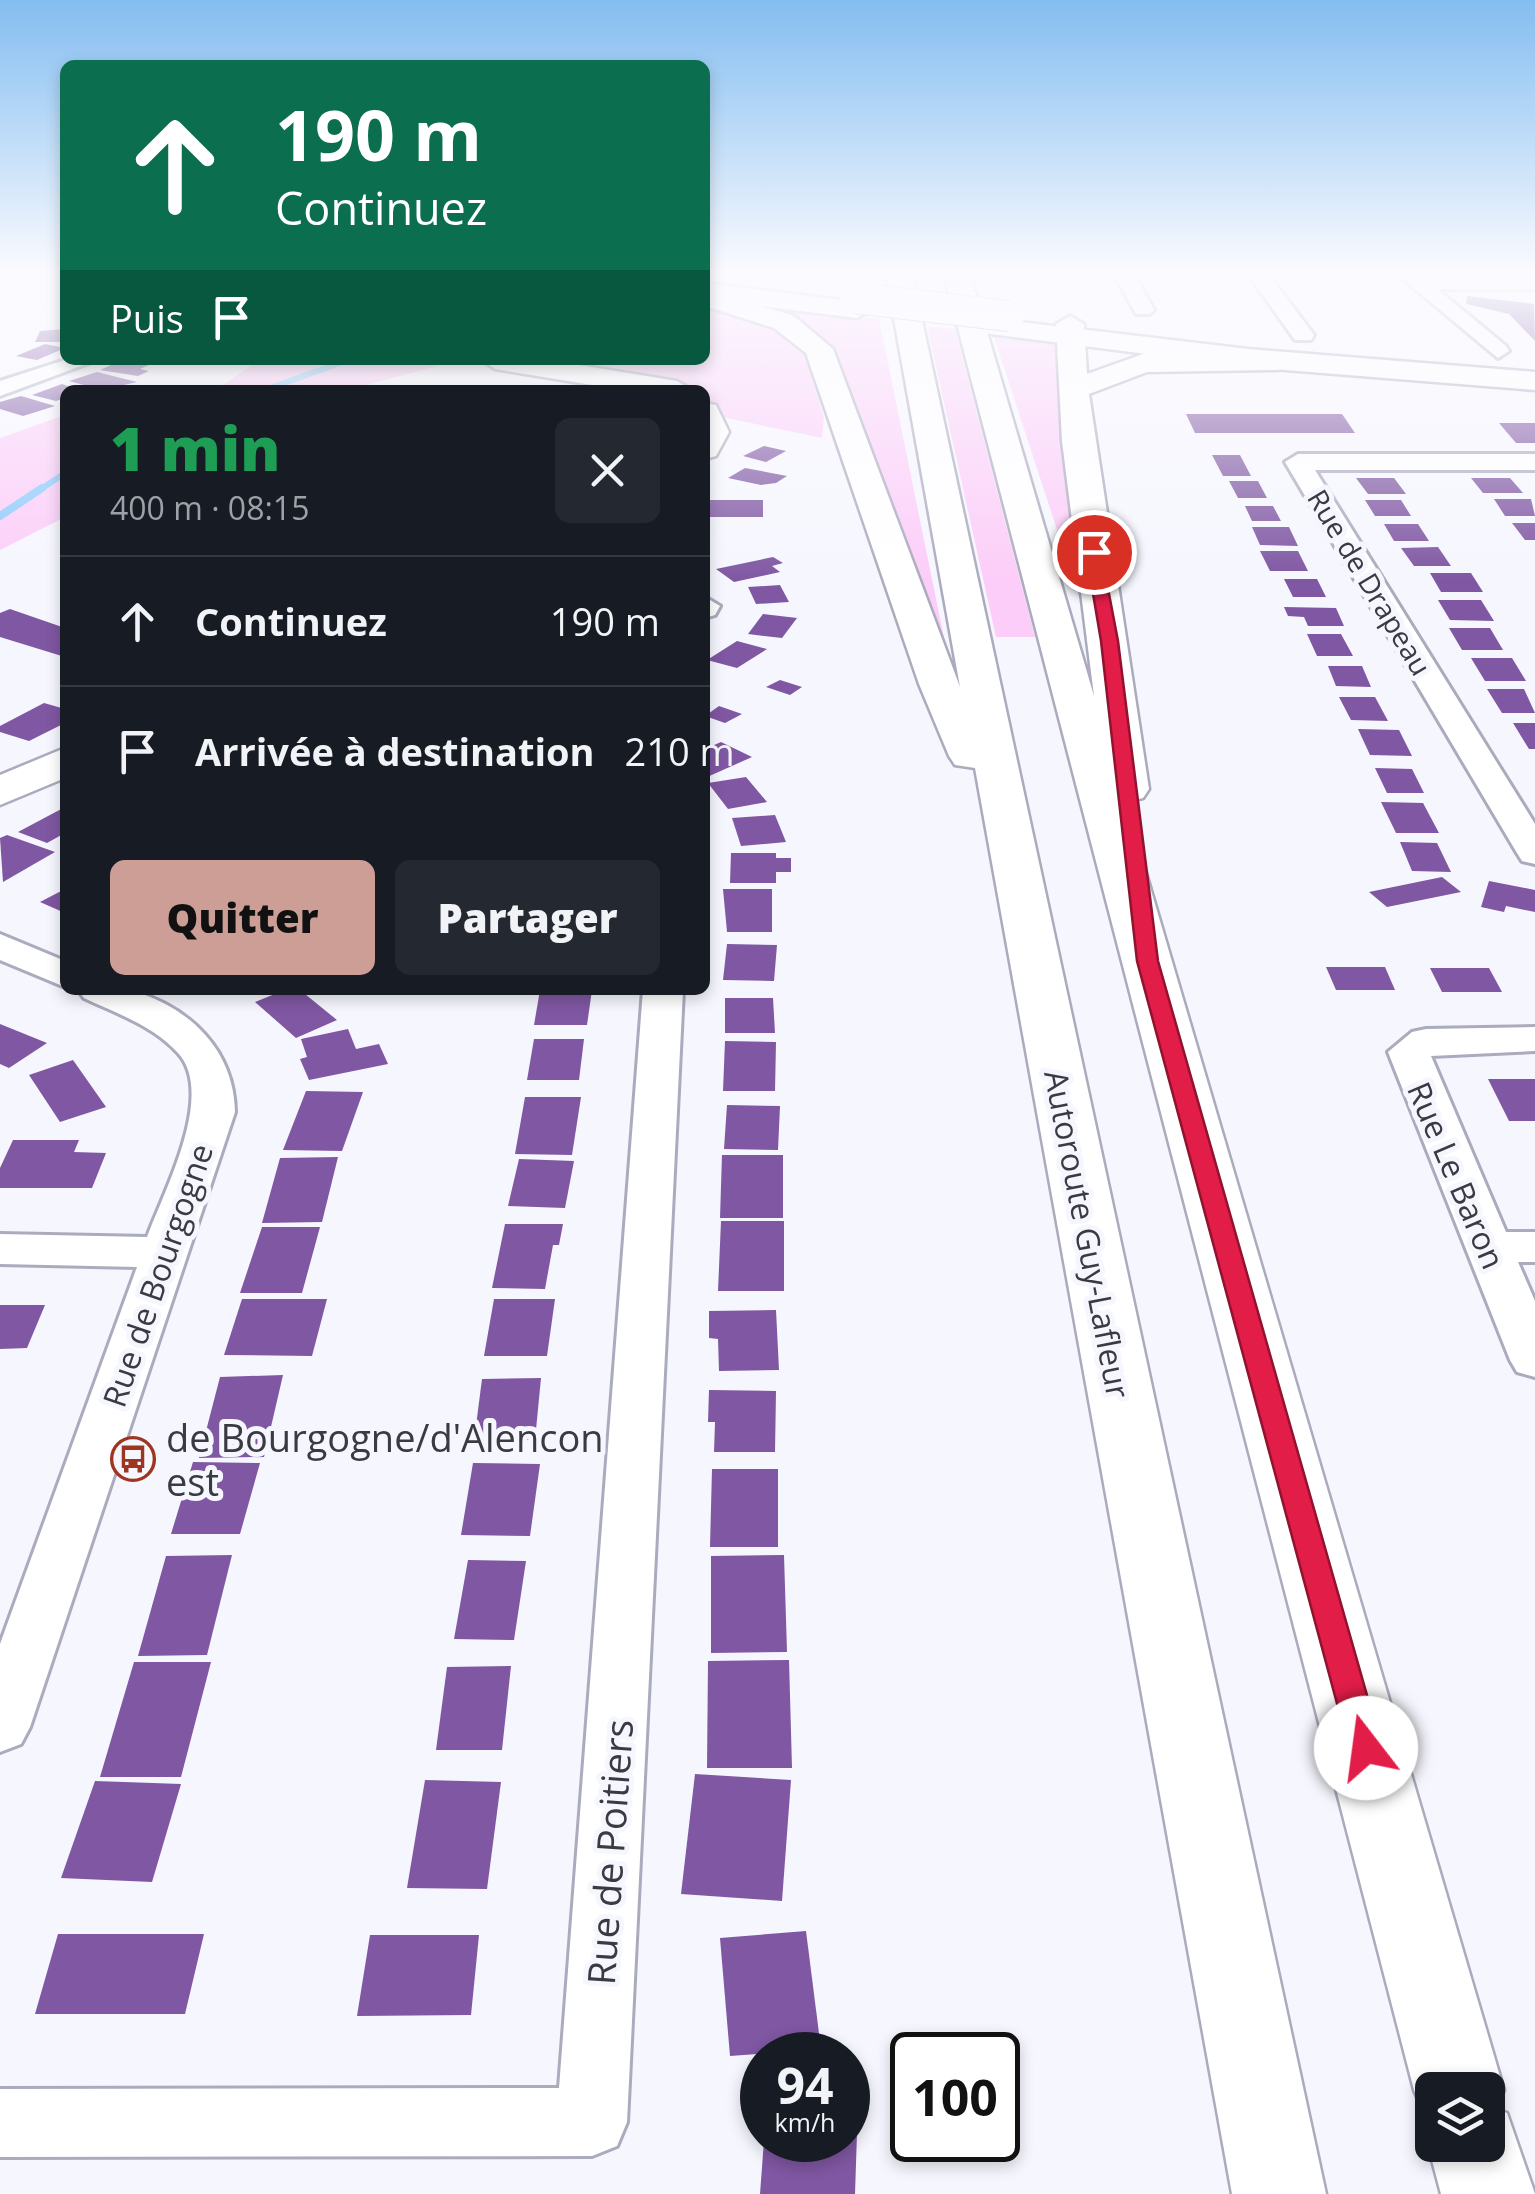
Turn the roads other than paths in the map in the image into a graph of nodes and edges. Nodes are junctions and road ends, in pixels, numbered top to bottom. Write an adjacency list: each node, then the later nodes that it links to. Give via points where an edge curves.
1 (37, 376): 11 (street)
2 (594, 376): 10 (main road)
3 (829, 376): 17 (main road, via 939,684)
4 (918, 376): 17 (main road, Autoroute Guy-Lafleur)
5 (985, 376): 19 (main road)
6 (1074, 376): 12 (main road)
7 (1108, 376): 12 (main road)
8 (1476, 376): 9 (main road)
9 (1535, 381)
10 (647, 385)
11 (0, 389)
12 (1075, 389): 19 (main road)
13 (1535, 462): 16 (street, Rue de Drapeau, via 1298,462)
14 (60, 762): 15 (main road)
15 (0, 792)
16 (1535, 853)
17 (1014, 858): 33 (main road, Autoroute Guy-Lafleur)
18 (0, 946): 20 (street)
19 (1148, 961): 30 (main road)
20 (60, 972)
21 (108, 995): 27 (street, Rue de Bourgogne, via 199,1047 217,1086 214,1112)
22 (663, 995): 31 (street, Rue de Poitiers, via 592,2122)
23 (1535, 1038): 24 (street, Rue Le Baron, via 1414,1045 1409,1061)
24 (1486, 1247): 25 (street); 28 (street, Rue Le Baron)
25 (1535, 1247)
26 (0, 1249): 27 (street)
27 (163, 1252): 29 (street, Rue de Bourgogne)
28 (1535, 1360)
29 (2, 1718)
30 (1454, 2072)
31 (0, 2123)
32 (1479, 2162): 34 (main road)
33 (1279, 2194)
34 (1488, 2194)

